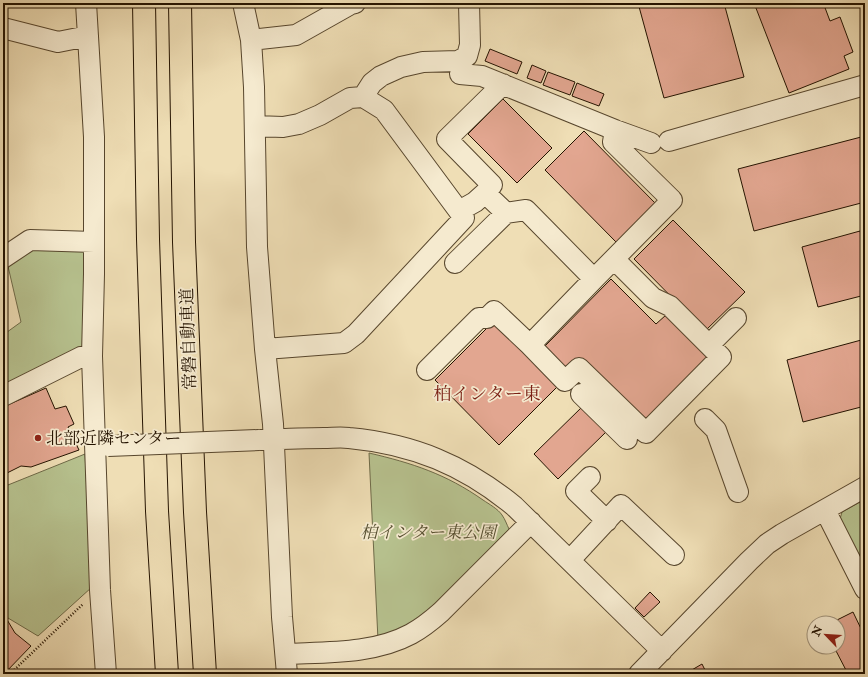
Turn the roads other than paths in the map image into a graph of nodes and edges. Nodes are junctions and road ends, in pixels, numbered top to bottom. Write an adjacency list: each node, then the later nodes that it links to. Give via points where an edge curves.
1 (86, 3): 8 (street)
2 (144, 3): 48 (highway, via 148,239 158,510)
3 (180, 3): 49 (highway, 常磐自動車道, via 184,242 195,512)
4 (243, 3): 9 (street)
5 (355, 3): 9 (street, via 296,35)
6 (469, 3): 13 (street, via 470,45 467,56 458,61 423,62 401,67 372,83)
7 (3, 28): 8 (street, via 58,42)
8 (88, 36): 19 (street, via 94,137)
9 (251, 40): 14 (street)
10 (460, 74): 11 (street, via 482,76)
11 (503, 84): 15 (street); 16 (street, via 447,140 492,185)
12 (865, 85): 15 (street, via 660,142)
13 (363, 97): 14 (street, via 350,98 299,124 283,127); 17 (street, via 384,110)
14 (255, 126): 27 (street, via 257,247)
15 (615, 130): 21 (street, via 613,142 672,200)
16 (485, 193): 17 (street); 18 (street)
17 (459, 211): 27 (street, via 464,218 356,334 344,343)
18 (506, 213): 22 (street); 23 (street, via 526,210)
19 (94, 242): 20 (street, via 30,240); 28 (street)
20 (3, 258)
21 (614, 259): 23 (street); 26 (street, via 653,298 670,306)
22 (454, 263)
23 (594, 280): 25 (street)
24 (736, 318): 26 (street)
25 (530, 345): 26 (street, via 566,381 579,368 646,433 721,357); 29 (street, via 494,311 487,318 479,318)
26 (708, 345)
27 (265, 349): 33 (street)
28 (92, 356): 31 (street, via 81,357); 35 (street)
29 (427, 370)
30 (581, 394): 34 (street)
31 (3, 396)
32 (705, 419): 38 (street, via 716,430)
33 (269, 434): 35 (street, bridge); 41 (street, via 348,437 382,442 440,459 498,493); 46 (street)
34 (627, 439)
35 (102, 446): 47 (street, via 100,590)
36 (590, 477): 40 (street, via 576,491)
37 (865, 487): 39 (street)
38 (738, 492)
39 (826, 510): 44 (street); 45 (street, via 767,544)
40 (607, 521): 42 (street, via 621,505); 43 (street)
41 (531, 522): 43 (street); 46 (street, via 441,612 412,634 382,645 359,649)
42 (674, 556)
43 (570, 560): 45 (street)
44 (865, 589)
45 (662, 651): 51 (street)
46 (286, 654): 50 (street)
47 (106, 674)
48 (168, 674)
49 (205, 674)
50 (287, 674)
51 (638, 674)

